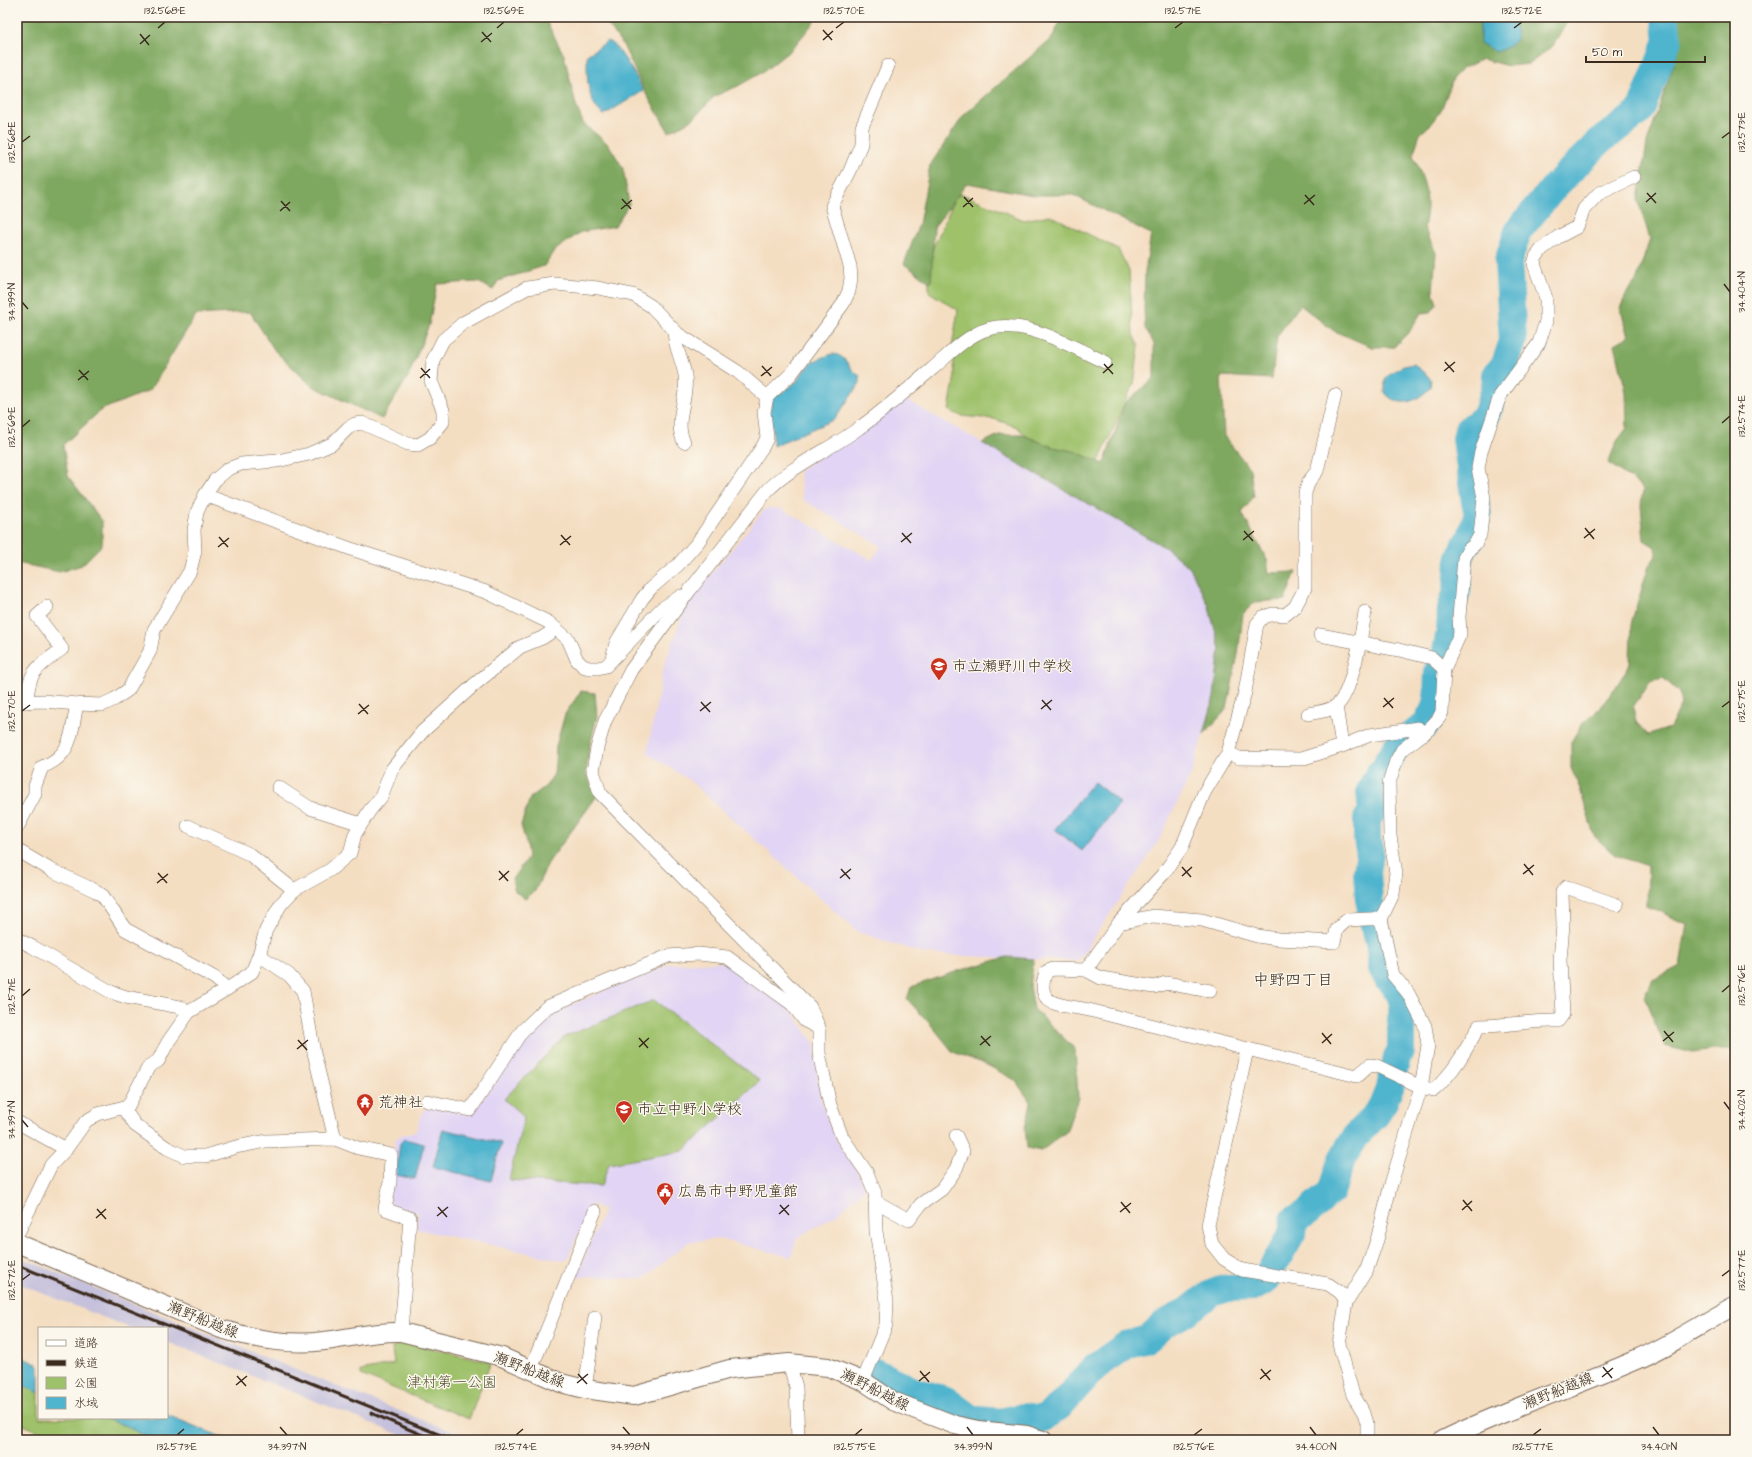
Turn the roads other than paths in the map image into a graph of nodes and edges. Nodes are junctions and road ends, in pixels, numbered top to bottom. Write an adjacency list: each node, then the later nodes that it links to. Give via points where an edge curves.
1 (888, 66): 6 (street, via 862,127 861,144 832,206 850,266 849,291 843,304 792,373)
2 (1634, 177): 16 (street, via 1598,194 1584,209 1577,227 1558,237 1536,257 1534,264 1546,298 1546,321 1539,342 1500,396 1481,452 1478,468 1484,498 1480,535 1464,558 1460,634)
3 (674, 330): 6 (street, via 738,372); 7 (street, via 674,340 685,376 680,425); 8 (street, via 651,306 632,296 598,288 555,284 527,288 463,323 443,340 433,360 431,381 443,410 443,422 430,438 418,445 408,444 362,423 355,424 332,444 309,454 277,461 241,464 228,469 215,480)
4 (1105, 362): 9 (street, via 1030,329 997,327 975,334 859,428 781,478 767,492)
5 (1335, 395): 23 (street, via 1317,471 1309,481 1305,493 1305,588 1295,607 1285,615 1263,617 1257,624 1245,692)
6 (767, 397): 15 (street, via 764,412 767,438 763,446 698,542 642,599 616,643)
7 (684, 442)
8 (205, 495): 12 (street, via 351,549 486,592 548,622); 18 (street, via 197,512 194,530 195,551 190,572 154,630 150,651 128,690 102,705)
9 (690, 590): 15 (street, via 660,609); 39 (street, via 631,670 606,721 593,771 600,793 798,993 810,1006)
10 (47, 607): 17 (street, via 37,616 62,649 38,666 30,679)
11 (1365, 612): 14 (street)
12 (556, 629): 15 (street, via 568,639 577,660 583,666 606,666); 25 (street, via 520,647 422,732 392,769 381,797)
13 (1320, 636): 14 (street)
14 (1360, 643): 16 (street, via 1432,658); 19 (street, via 1343,698)
15 (612, 658)
16 (1444, 669): 21 (street, via 1442,712)
17 (22, 702): 18 (street)
18 (77, 704): 27 (street, via 65,751 52,763 42,766 35,786 36,794)
19 (1336, 706): 20 (street); 22 (street)
20 (1308, 714)
21 (1424, 734): 22 (street, via 1418,728 1376,734); 31 (street, via 1402,750 1391,773 1390,836 1396,873 1393,894)
22 (1342, 746): 23 (street, via 1301,759 1239,758)
23 (1228, 753): 32 (street, via 1204,793 1182,847 1164,873)
24 (278, 787): 25 (street, via 310,808)
25 (361, 824): 29 (street, via 355,834 350,853 330,870)
26 (188, 826): 29 (street, via 249,854)
27 (17, 828)
28 (17, 850): 36 (street, via 51,870 96,891 103,896 125,929 215,978)
29 (294, 890): 34 (street, via 281,904 266,930)
30 (1617, 904): 41 (street, via 1566,887 1562,892 1562,1014 1558,1021 1540,1020 1515,1025 1479,1026 1462,1058 1444,1081 1434,1090)
31 (1381, 919): 32 (street, via 1347,920 1337,929 1334,942 1257,936 1202,920 1160,916); 41 (street, via 1393,975 1408,993 1425,1026 1428,1045)
32 (1119, 923): 35 (street)
33 (17, 939): 38 (street, via 111,992 180,1007)
34 (259, 955): 36 (street, via 252,972); 46 (street, via 289,975 303,991 314,1053)
35 (1086, 970): 37 (street, via 1101,978 1154,987 1166,983); 40 (street, via 1046,972 1043,992 1046,998 1056,1005 1089,1010)
36 (226, 989): 38 (street)
37 (1210, 991)
38 (189, 1012): 43 (street, via 158,1061 149,1066 128,1106)
39 (819, 1028): 42 (street, via 805,1021 792,1004 727,957 698,954 668,956 547,1007 522,1031 470,1110); 48 (street, via 819,1053 830,1105 842,1137 867,1173 875,1193)
40 (1247, 1050): 41 (street, via 1357,1076 1370,1065 1377,1066); 52 (street, via 1208,1225 1212,1244 1224,1259 1242,1270 1328,1284 1341,1293)
41 (1421, 1087): 52 (street, via 1367,1269)
42 (427, 1101)
43 (123, 1108): 46 (street, via 135,1125 167,1148 184,1156 206,1156 266,1141); 47 (street, via 98,1114 86,1122)
44 (17, 1122): 47 (street)
45 (956, 1136): 48 (street, via 963,1151 956,1169 942,1189 921,1204 909,1220)
46 (335, 1139): 55 (street, via 358,1148 391,1155 390,1182 384,1209 410,1218)
47 (66, 1149): 50 (street, via 51,1166)
48 (875, 1201): 58 (street, via 876,1231 887,1300 886,1325)
49 (596, 1210): 57 (street)
50 (17, 1235)
51 (17, 1243): 55 (main road, 瀬野船越線, via 249,1338 311,1343)
52 (1346, 1303): 62 (street, via 1339,1344 1353,1395 1367,1423)
53 (1735, 1306): 63 (main road, 瀬野船越線, via 1671,1344 1481,1421)
54 (595, 1317): 59 (street)
55 (400, 1332): 57 (main road, 瀬野船越線, via 502,1357)
56 (789, 1363): 58 (main road, 瀬野船越線, via 828,1367); 59 (main road, 瀬野船越線, via 730,1369 634,1396); 60 (street, via 796,1387)
57 (530, 1369): 59 (main road, 瀬野船越線, via 561,1383)
58 (863, 1381): 61 (main road, 瀬野船越線, via 893,1401 955,1426 1027,1435)
59 (585, 1389)
60 (798, 1440)
61 (1043, 1440)
62 (1366, 1440)
63 (1443, 1440)

